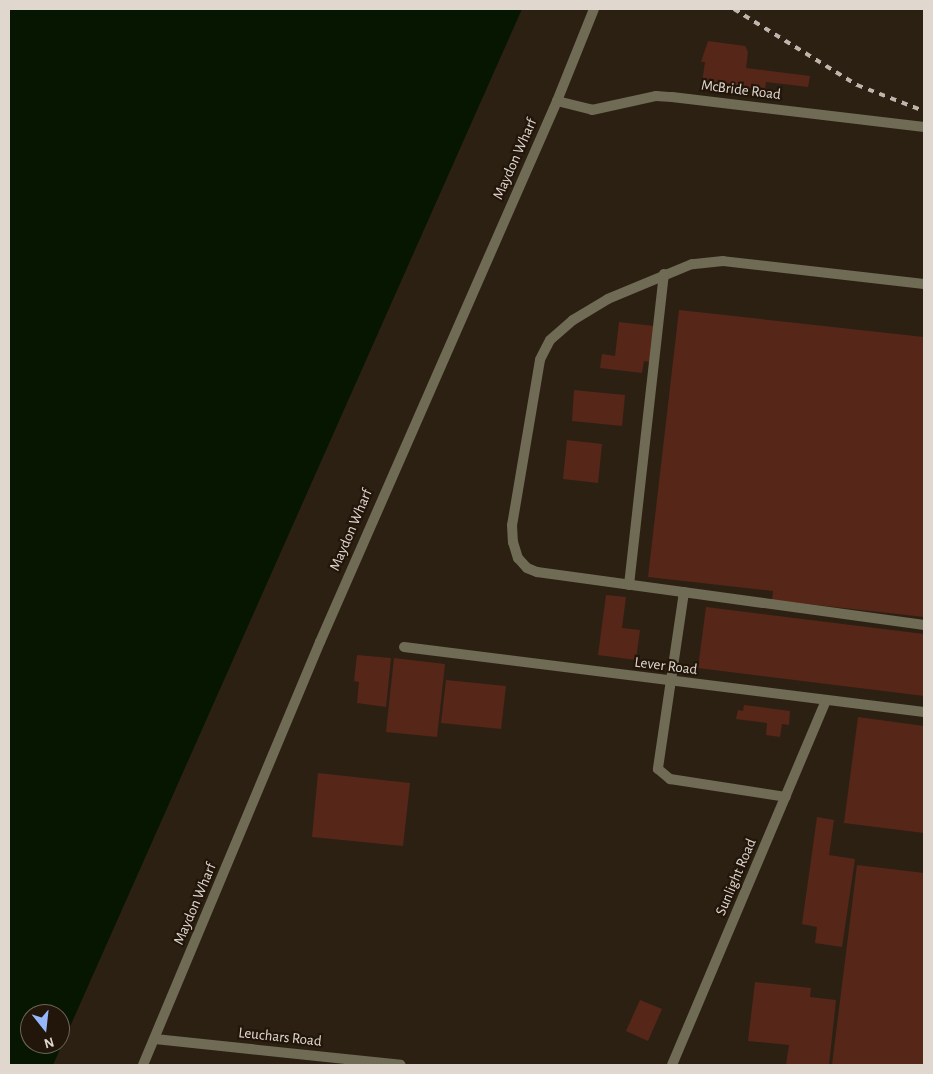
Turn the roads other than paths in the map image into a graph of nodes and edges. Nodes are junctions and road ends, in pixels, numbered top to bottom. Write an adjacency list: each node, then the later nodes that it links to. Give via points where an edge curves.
1 (594, 9): 2 (street, Maydon Wharf)
2 (557, 101): 3 (street, McBride Road, via 592,110 656,96 672,97); 14 (street, Maydon Wharf, via 358,553)
3 (924, 127)
4 (664, 274): 5 (street, via 692,264 722,261); 6 (street); 6 (street, via 608,299 550,340 540,360 512,525 513,542 527,568)
5 (924, 284)
6 (629, 585): 7 (street)
7 (684, 592): 8 (street); 10 (street)
8 (924, 624)
9 (404, 647): 10 (street, Lever Road)
10 (672, 682): 11 (street, Lever Road); 13 (street, via 658,769 661,774 670,779)
11 (826, 701): 12 (street, Lever Road); 13 (street, Sunlight Road)
12 (924, 712)
13 (786, 797): 17 (street, Sunlight Road)
14 (155, 1039): 15 (street, Maydon Wharf); 16 (street, Leuchars Road)
15 (143, 1065)
16 (400, 1065)
17 (672, 1065)

